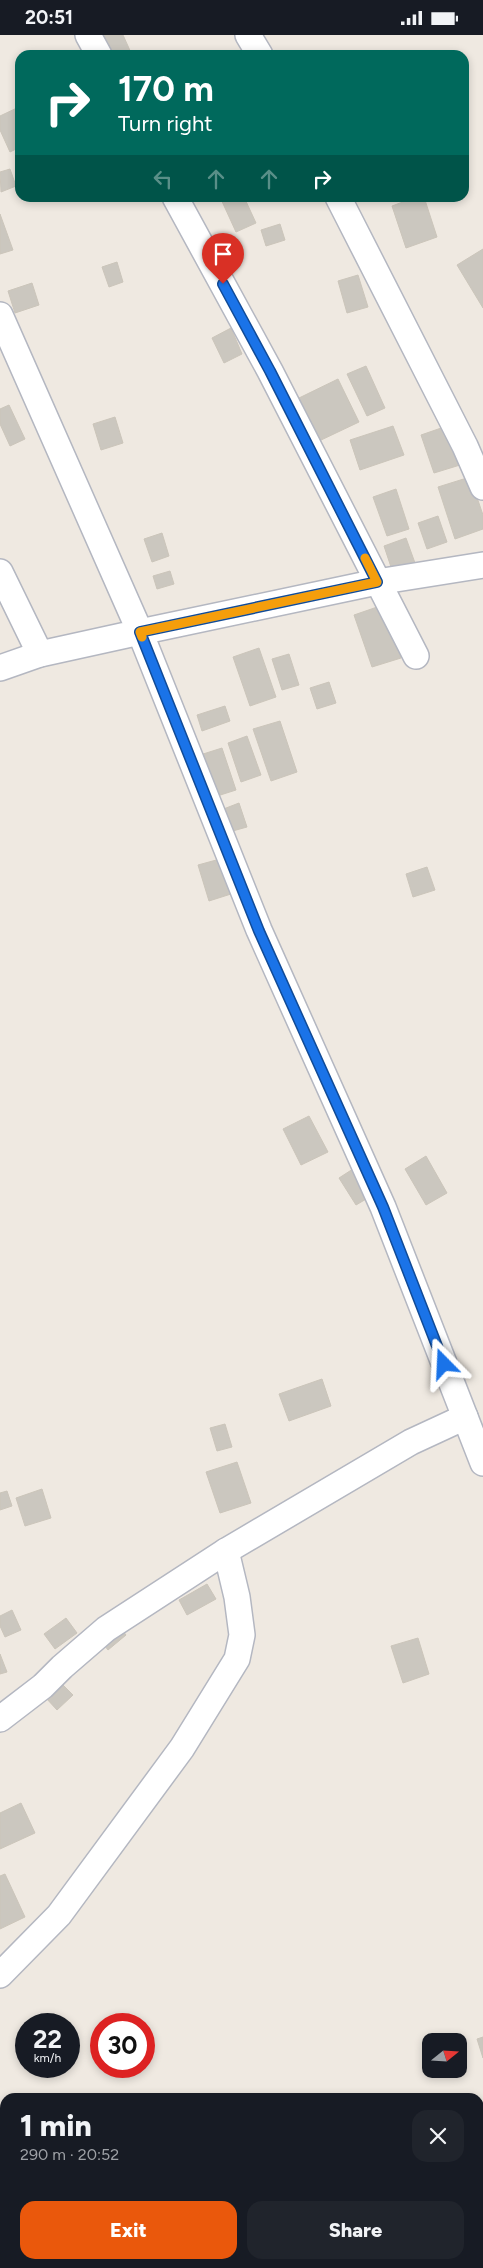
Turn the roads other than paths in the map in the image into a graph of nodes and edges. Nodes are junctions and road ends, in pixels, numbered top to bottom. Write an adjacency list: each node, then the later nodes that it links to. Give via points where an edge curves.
1 (88, 35): 3 (street)
2 (248, 35): 4 (street)
3 (96, 50)
4 (257, 50)
5 (179, 202): 11 (street, via 270,371)
6 (341, 202): 8 (street, via 466,447)
7 (0, 315): 12 (street)
8 (483, 487)
9 (483, 565): 11 (street)
10 (0, 572): 13 (street)
11 (377, 582): 12 (street); 14 (street)
12 (140, 632): 13 (street); 16 (street, via 259,931 383,1207)
13 (40, 654): 15 (street)
14 (416, 656)
15 (0, 668)
16 (465, 1417): 17 (street); 18 (street, via 411,1441)
17 (483, 1463)
18 (226, 1551): 19 (street, via 106,1629 43,1687); 20 (street, via 242,1635 237,1659 182,1747 59,1915)
19 (0, 1719)
20 (0, 1975)

